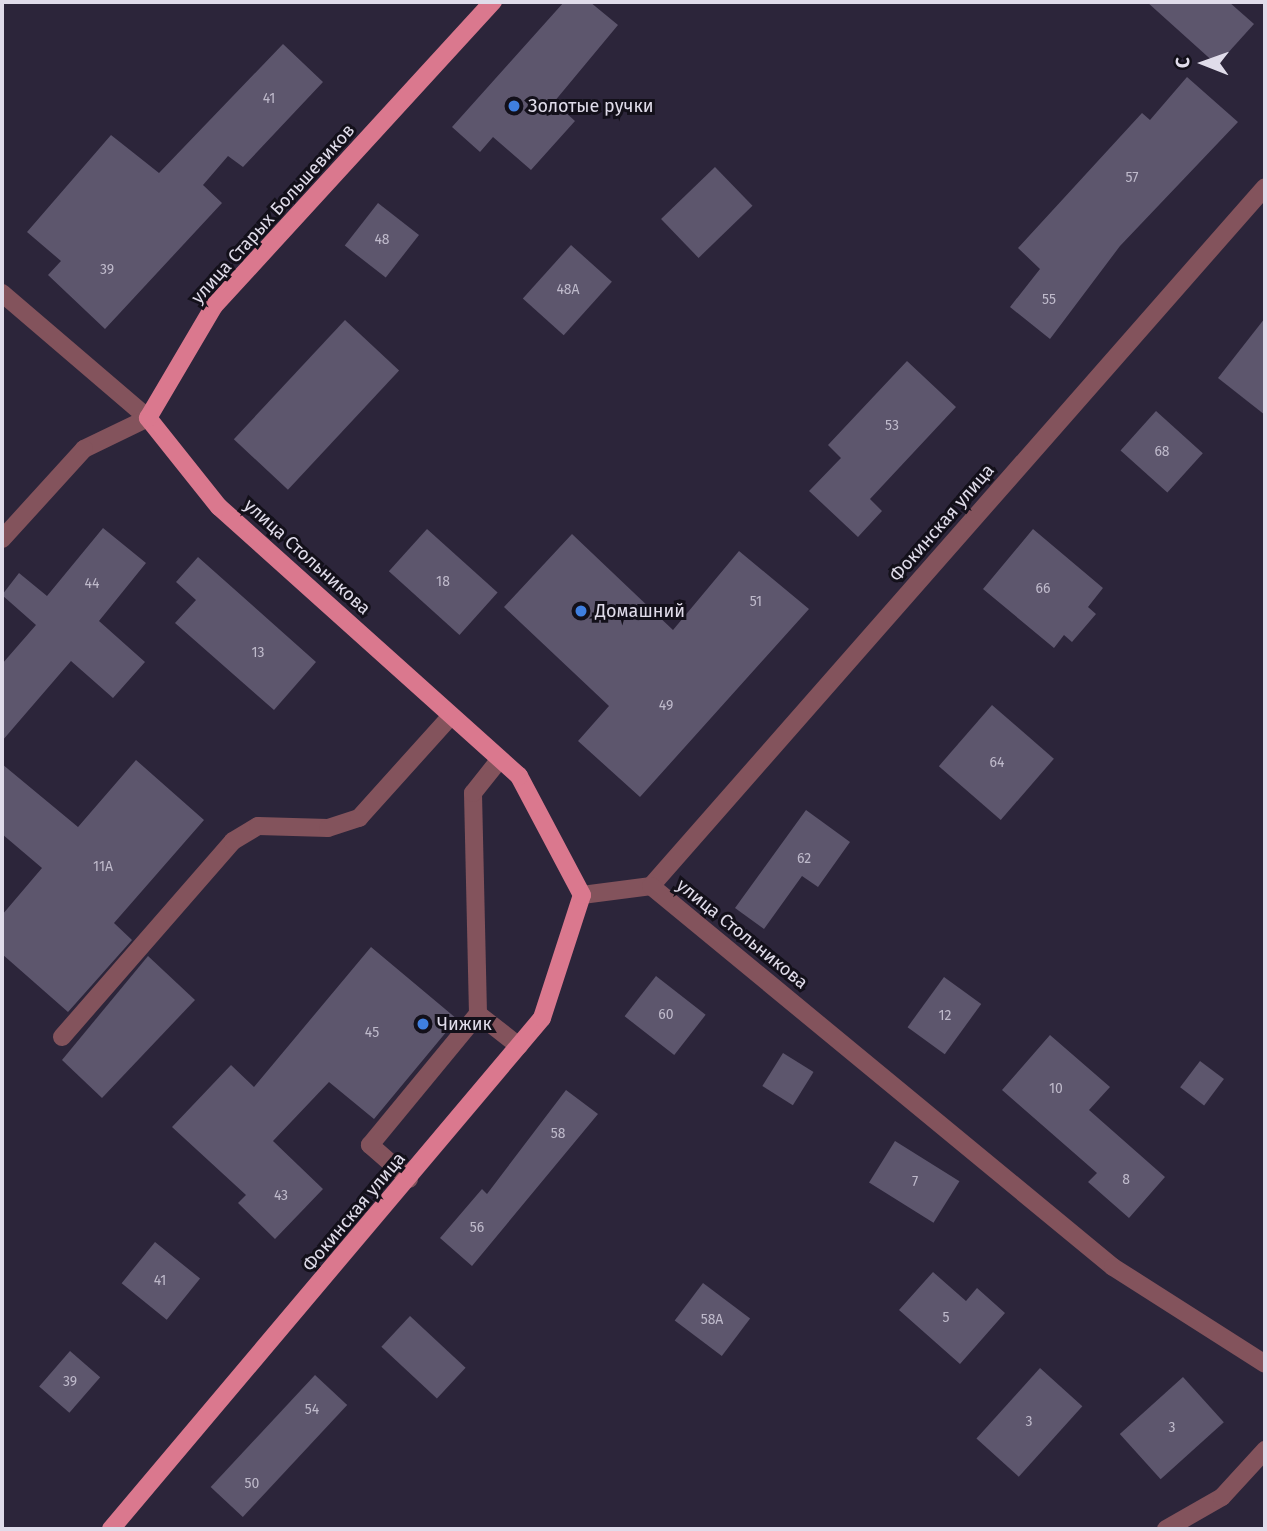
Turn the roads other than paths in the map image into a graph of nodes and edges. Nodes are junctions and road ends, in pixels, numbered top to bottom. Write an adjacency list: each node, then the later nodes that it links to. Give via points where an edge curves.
1 (493, 2): 4 (main road, улица Старых Большевиков, via 214,306)
2 (1265, 187): 8 (street, Фокинская улица)
3 (2, 293): 4 (street, улица Стольникова)
4 (148, 418): 5 (street, via 84,449); 6 (main road, улица Стольникова, via 219,507)
5 (2, 539)
6 (451, 716): 7 (main road, улица Стольникова); 11 (street, via 359,818 328,828 258,825 233,841)
7 (500, 759): 9 (main road, улица Стольникова, via 519,776); 10 (street, via 473,793)
8 (651, 886): 9 (street, улица Стольникова); 14 (street, улица Стольникова, via 1113,1268)
9 (582, 895): 12 (main road, Фокинская улица, via 542,1018)
10 (478, 1014): 12 (street); 13 (street, via 370,1145)
11 (62, 1037)
12 (519, 1046): 13 (main road, Фокинская улица)
13 (409, 1180): 16 (main road, Фокинская улица)
14 (1265, 1364)
15 (1265, 1450): 17 (street, via 1222,1497)
16 (111, 1529)
17 (1166, 1529)

